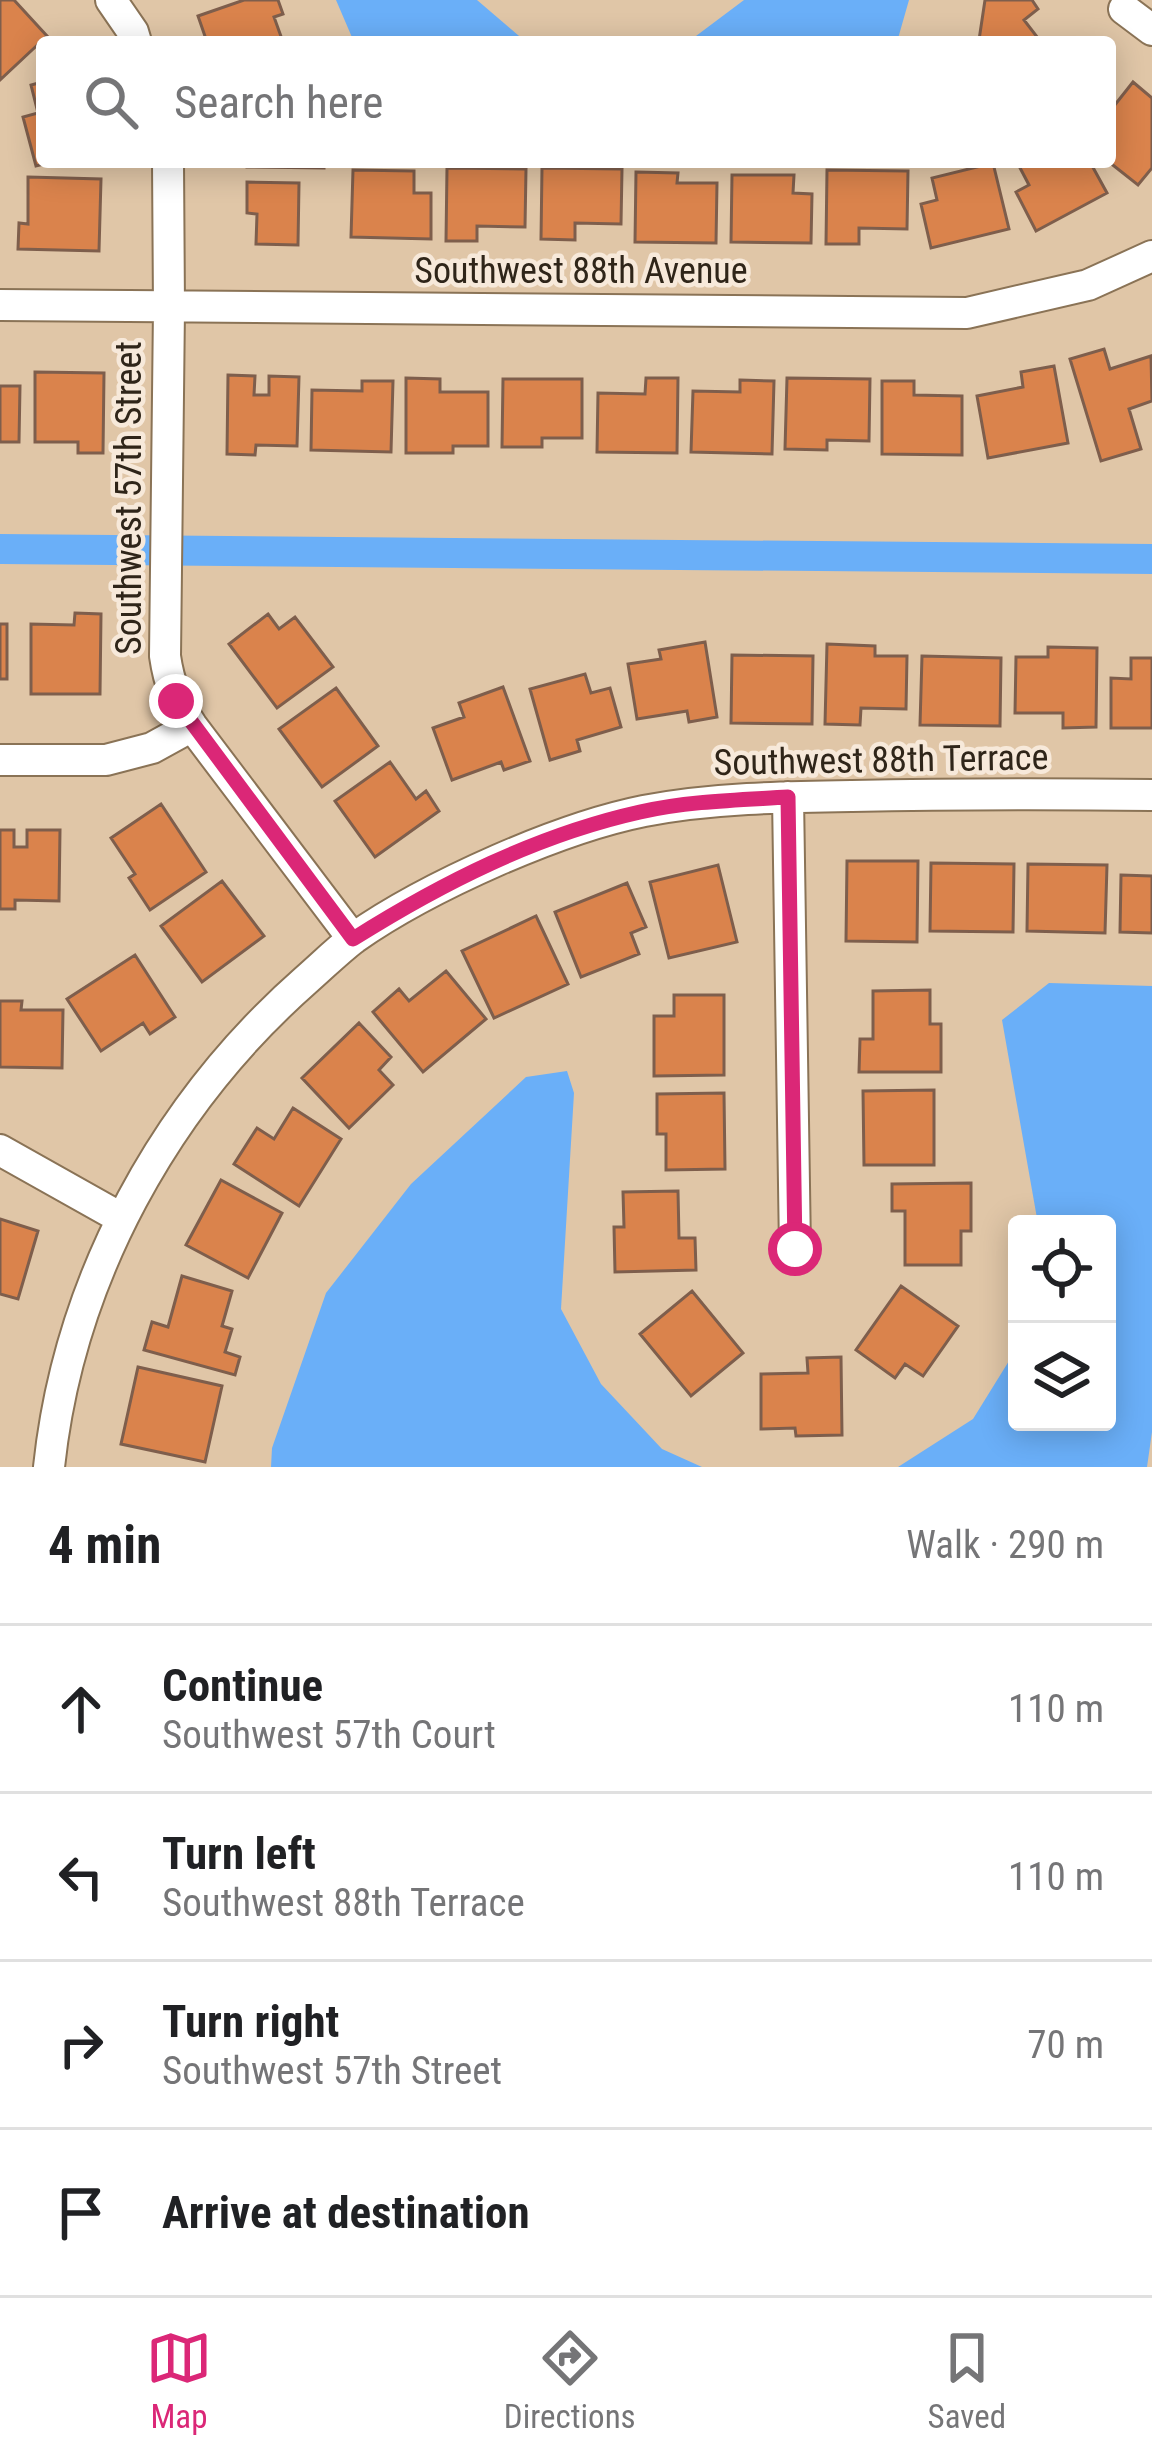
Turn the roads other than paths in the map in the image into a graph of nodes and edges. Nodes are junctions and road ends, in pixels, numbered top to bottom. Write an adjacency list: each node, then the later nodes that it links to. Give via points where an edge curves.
1 (111, 0): 4 (street)
2 (1124, 9): 3 (street)
3 (1152, 30)
4 (134, 36)
5 (168, 168): 8 (street, Southwest 57th Street)
6 (1152, 256): 8 (street, Southwest 88th Avenue, via 1088,285 967,313)
7 (0, 304): 8 (street, Southwest 88th Avenue)
8 (169, 308): 9 (street, Southwest 57th Street, via 164,630 169,682)
9 (192, 726): 10 (street, via 106,760); 13 (street, Southwest 57th Street)
10 (0, 760)
11 (1152, 795): 12 (street, Southwest 88th Terrace)
12 (788, 797): 13 (street, Southwest 88th Terrace, via 642,812 578,829 470,872); 16 (street)
13 (353, 939): 15 (street, via 234,1052)
14 (0, 1150): 15 (street)
15 (122, 1218): 17 (street, via 82,1315)
16 (795, 1249)
17 (50, 1467)

